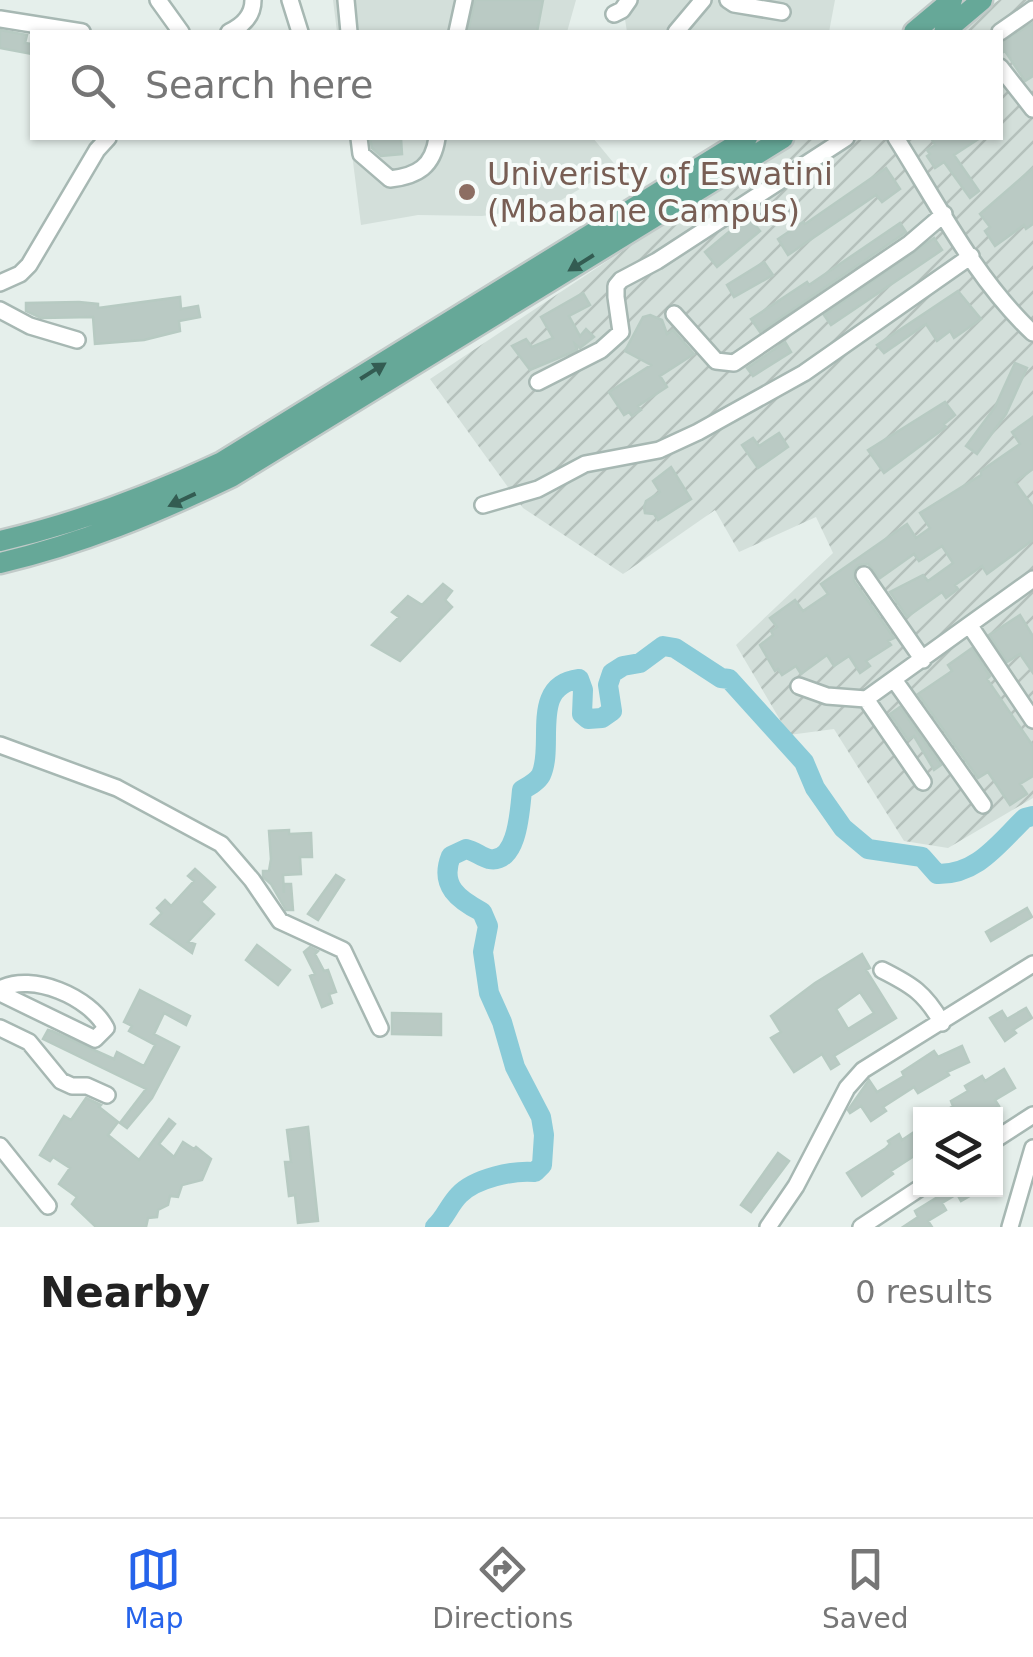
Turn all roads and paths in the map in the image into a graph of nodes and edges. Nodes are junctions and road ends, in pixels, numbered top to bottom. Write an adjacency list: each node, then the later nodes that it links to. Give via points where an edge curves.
1 (158, 0): 16 (street)
2 (253, 0): 17 (street, via 242,26)
3 (290, 0): 18 (street)
4 (346, 0): 19 (street)
5 (464, 0): 20 (street)
6 (629, 0): 13 (street)
7 (703, 0): 21 (street)
8 (728, 0): 12 (street)
9 (952, 0): 22 (main road)
10 (982, 0): 23 (main road)
11 (1033, 10): 24 (street)
12 (782, 12)
13 (614, 14)
14 (0, 19): 15 (street)
15 (69, 30)
16 (180, 30)
17 (233, 30)
18 (299, 30)
19 (348, 30)
20 (457, 30)
21 (678, 30)
22 (916, 30)
23 (946, 30)
24 (1003, 30)
25 (1003, 71): 26 (street)
26 (1033, 109)
27 (106, 140): 36 (street, via 29,265)
28 (359, 140): 29 (street, via 361,154 390,179 428,164)
29 (438, 140)
30 (744, 140): 44 (main road, one-way to 30, via 136,501 222,462)
31 (780, 140): 45 (main road, one-way to 45, via 231,477 142,519)
32 (843, 140): 42 (street, via 621,280 621,332 601,350)
33 (897, 140): 34 (street)
34 (944, 214): 35 (street); 38 (street, via 734,364 716,362)
35 (971, 256): 40 (street); 43 (street, via 804,373 698,432 659,450 586,464 538,489)
36 (0, 283)
37 (0, 310): 41 (street)
38 (674, 314)
39 (1033, 316): 40 (street)
40 (1033, 334)
41 (77, 340)
42 (538, 382)
43 (483, 505)
44 (0, 541)
45 (0, 563)
46 (864, 575): 49 (street)
47 (1033, 579): 48 (street)
48 (970, 626): 49 (street); 53 (street)
49 (923, 660): 50 (street)
50 (894, 681): 52 (street); 56 (street)
51 (799, 686): 52 (street)
52 (866, 699): 55 (street)
53 (1033, 720)
54 (0, 745): 62 (street, via 117,788 221,844 280,921 343,950)
55 (923, 782)
56 (983, 804)
57 (1033, 964): 60 (street)
58 (882, 970): 60 (street, via 915,987)
59 (0, 991): 59 (street, via 9,984 49,986 98,1012 106,1028 95,1039)
60 (942, 1022): 70 (street, via 864,1070 847,1088)
61 (0, 1028): 63 (street, via 28,1042 61,1081)
62 (380, 1028)
63 (108, 1095)
64 (1033, 1115): 65 (street)
65 (1003, 1135)
66 (0, 1146): 69 (street)
67 (1033, 1148): 72 (street)
68 (913, 1193): 71 (street)
69 (48, 1206)
70 (768, 1227)
71 (861, 1227)
72 (1010, 1227)

